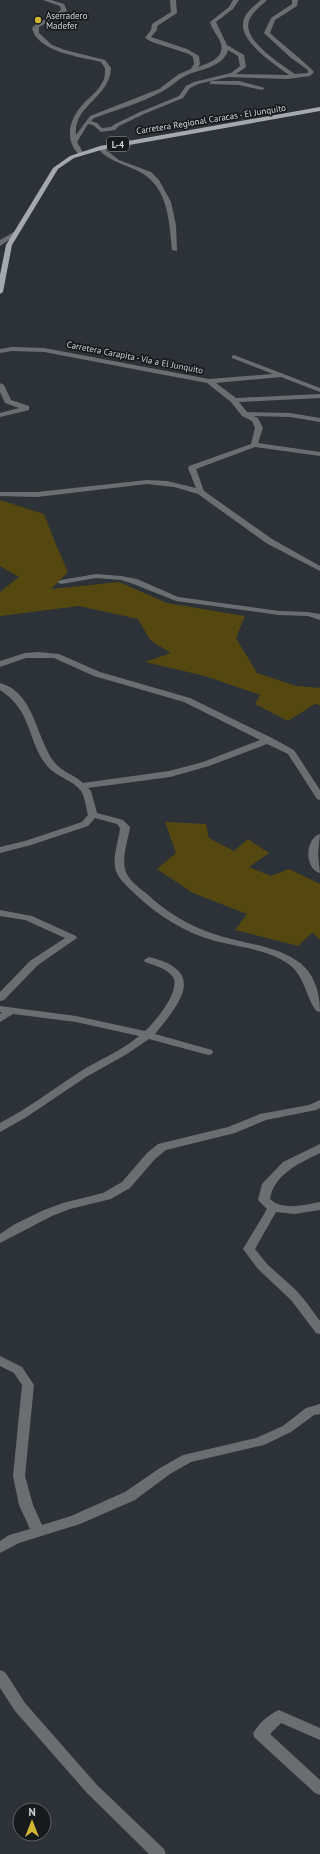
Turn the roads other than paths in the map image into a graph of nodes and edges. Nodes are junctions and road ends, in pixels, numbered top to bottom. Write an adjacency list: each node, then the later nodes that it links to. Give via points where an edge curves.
1 (46, 0): 14 (street, via 62,5 64,11 34,28 36,33 50,46 103,61 108,68 102,88 78,113 71,130)
2 (173, 0): 7 (street, via 174,13 154,25 154,30 148,38 190,51 196,56 197,64)
3 (236, 0): 6 (street, via 231,8 213,22)
4 (264, 0): 9 (street, via 245,24 246,31 252,42)
5 (295, 0): 9 (street, via 295,4 273,18 267,33 311,72)
6 (225, 46): 7 (street, via 225,52 217,60); 8 (street, via 241,55 243,67 233,74)
7 (192, 71): 13 (street, via 178,77 159,91 92,117)
8 (224, 76): 9 (street); 10 (street)
9 (294, 76)
10 (196, 83): 11 (street, via 239,83); 13 (street, via 188,87 181,97 113,129 101,130)
11 (262, 88)
12 (320, 110): 15 (main road, Carretera Regional Caracas - El Junquito / L-4, via 157,136)
13 (87, 122): 14 (street)
14 (74, 142): 16 (street)
15 (100, 148): 16 (main road, Carretera Regional Caracas - El Junquito / L-4); 19 (street, via 108,157 153,175 170,202)
16 (82, 154): 17 (main road, Carretera Regional Caracas - El Junquito / L-4, via 72,157 56,168)
17 (16, 233): 18 (street); 20 (main road, Carretera Regional Caracas - El Junquito / L-4, via 9,245)
18 (0, 244)
19 (175, 250)
20 (0, 292)
21 (0, 351): 24 (street, Carretera Carapita - Vía a El Junquito, via 44,350)
22 (234, 357): 23 (street)
23 (282, 375): 24 (street); 26 (street)
24 (209, 382): 28 (street, Carretera Carapita - Vía a El Junquito)
25 (0, 385): 30 (street, via 8,401 26,408)
26 (320, 390)
27 (320, 396): 28 (street)
28 (234, 400): 29 (street, Carretera Carapita - Vía a El Junquito)
29 (245, 414): 31 (street, via 290,415); 32 (street, Carretera Carapita - Vía a El Junquito, via 255,420 259,428)
30 (0, 416)
31 (320, 420)
32 (254, 445): 33 (street); 36 (street, via 192,468)
33 (311, 453): 34 (street); 35 (street)
34 (320, 454)
35 (320, 458)
36 (201, 492): 37 (street, via 149,482 124,483 36,496); 38 (street, via 269,541)
37 (0, 494)
38 (320, 569)
39 (61, 582): 40 (street, via 96,576 121,578 176,599)
40 (320, 617)
41 (0, 664): 43 (street, via 25,656 56,656 97,674 187,700)
42 (0, 686): 44 (street, via 14,694 27,712 38,742 52,766)
43 (269, 740): 44 (street, via 206,764 170,774); 45 (street, via 291,752)
44 (81, 786): 46 (street, via 86,791)
45 (320, 796)
46 (93, 815): 48 (street, via 85,824); 54 (street, via 120,822 125,827 119,859 121,872 138,892 180,923 210,936 262,950 292,962 307,976)
47 (320, 837): 49 (street, via 314,844 312,855 313,862)
48 (0, 850)
49 (320, 870)
50 (0, 913): 52 (street, via 34,920 72,938 34,963)
51 (149, 960): 56 (street, via 171,968 180,988)
52 (0, 998)
53 (5, 1009): 55 (street); 56 (street, via 76,1019)
54 (320, 1009)
55 (0, 1019)
56 (148, 1035): 57 (street); 59 (street)
57 (208, 1052)
58 (320, 1104): 63 (street, via 312,1108 264,1117 231,1130 162,1147 143,1164 126,1185 107,1196 48,1213)
59 (0, 1128)
60 (320, 1148): 62 (street, via 287,1165 266,1187 264,1200)
61 (320, 1206): 62 (street, via 294,1210)
62 (273, 1208): 64 (street, via 249,1249 254,1260 266,1268 293,1295)
63 (0, 1239)
64 (320, 1330)
65 (3, 1364): 67 (street, via 18,1370 28,1385 19,1476 26,1505)
66 (320, 1409): 67 (street, via 310,1411 286,1429 259,1442 188,1458 130,1496 75,1520)
67 (38, 1531): 68 (street, via 14,1539)
68 (0, 1548)
69 (0, 1676): 72 (street, via 20,1707 87,1783)
70 (320, 1734): 71 (street, via 279,1716 260,1734)
71 (320, 1789)
72 (159, 1854)

